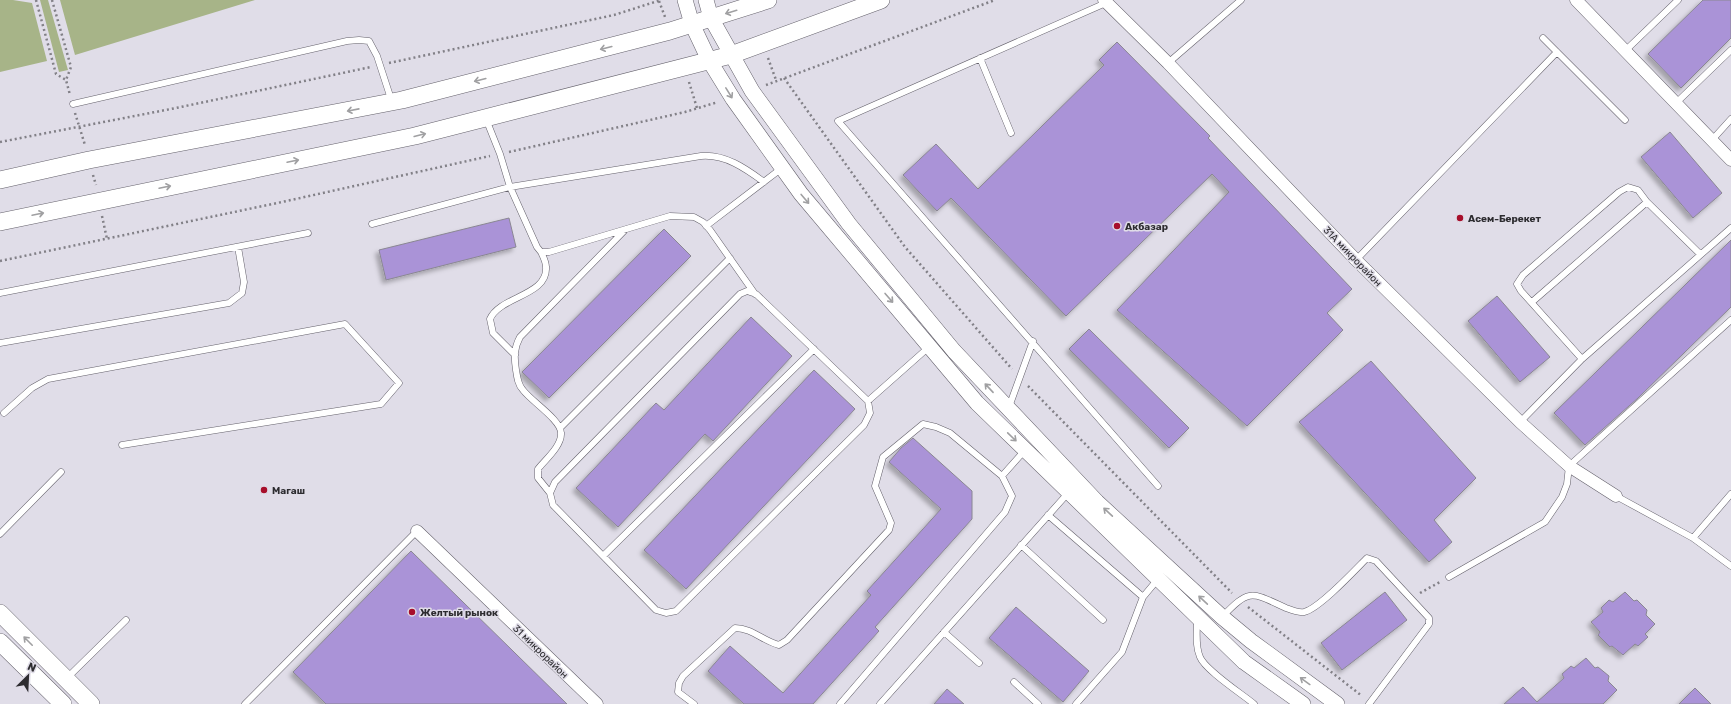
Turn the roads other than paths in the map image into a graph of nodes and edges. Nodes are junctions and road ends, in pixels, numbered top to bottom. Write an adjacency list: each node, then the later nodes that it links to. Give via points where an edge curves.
1 (685, 0): 10 (street)
2 (706, 0): 9 (street)
3 (768, 0): 9 (main road, one-way to 9)
4 (881, 0): 15 (main road)
5 (1242, 0): 18 (lane)
6 (1576, 0): 13 (street)
7 (1678, 0): 13 (lane)
8 (1107, 1): 16 (lane); 18 (street, 31А микрорайон)
9 (711, 18): 10 (main road); 15 (street)
10 (692, 24): 17 (street); 19 (main road, one-way to 19)
11 (1543, 38): 14 (lane)
12 (1731, 50): 20 (lane)
13 (1625, 51): 20 (street)
14 (1557, 52): 24 (lane); 43 (lane)
15 (731, 55): 17 (main road); 55 (street, one-way to 15, via 954,351 849,224 752,90)
16 (980, 58): 25 (lane); 48 (lane, via 838,121)
17 (709, 60): 22 (main road); 28 (street, one-way to 28)
18 (1168, 63): 43 (street, 31А микрорайон)
19 (392, 102): 21 (lane, via 377,56 369,41 359,40); 29 (main road, one-way to 29, via 90,160)
20 (1676, 103): 26 (street)
21 (73, 104)
22 (485, 118): 31 (lane); 33 (main road, one-way to 22, via 415,136)
23 (1731, 119): 26 (lane)
24 (1625, 120)
25 (1011, 133)
26 (1712, 140): 27 (street)
27 (1731, 160)
28 (782, 168): 30 (lane); 50 (street, one-way to 50, via 806,200)
29 (0, 180)
30 (764, 182): 31 (lane, via 734,162 711,155); 35 (lane)
31 (510, 187): 34 (lane); 40 (lane)
32 (1647, 202): 41 (lane); 46 (lane); 46 (lane, via 1638,190 1628,187 1619,192 1523,275 1517,284)
33 (0, 222)
34 (372, 224)
35 (706, 226): 37 (lane, via 694,217 670,216); 42 (lane)
36 (1731, 228): 41 (lane)
37 (624, 230): 40 (lane, via 549,252); 52 (lane, via 520,337 515,347)
38 (308, 233): 39 (lane)
39 (238, 247): 44 (lane); 49 (lane, via 244,282 242,293 229,303)
40 (541, 252): 52 (lane, via 546,266 541,282 495,309 490,319 493,333)
41 (1700, 254): 53 (lane)
42 (730, 258): 45 (lane); 58 (lane)
43 (1356, 260): 57 (street, 31А микрорайон)
44 (0, 293)
45 (756, 294): 51 (lane); 66 (lane, via 747,291 740,294 555,482)
46 (1532, 302): 53 (lane)
47 (1731, 320): 61 (lane)
48 (1033, 341): 55 (lane); 64 (lane)
49 (0, 343)
50 (930, 346): 54 (lane); 60 (street, one-way to 60, via 977,404)
51 (814, 349): 54 (lane); 74 (lane)
52 (515, 355): 58 (lane, via 522,389)
53 (1582, 359): 57 (lane)
54 (868, 401): 74 (lane, via 870,413 864,425 676,611 656,610)
55 (1009, 409): 81 (street, one-way to 55, via 1097,502)
56 (4, 413): 59 (lane, via 32,388 48,379 345,324 400,383 381,404)
57 (1520, 422): 61 (street, 31А микрорайон)
58 (560, 428): 66 (lane, via 559,442 538,469 538,478)
59 (122, 445)
60 (1025, 450): 63 (lane); 65 (street)
61 (1569, 466): 68 (street, 31А микрорайон); 76 (lane, via 1567,484 1562,497 1545,522)
62 (61, 472): 71 (lane)
63 (1002, 476): 94 (lane, via 950,433 923,424 883,458 877,474 875,486 891,522 889,530 787,640 779,645 743,628 735,628 683,676 679,683 678,692); 95 (lane, via 1012,496 1005,512)
64 (1158, 486)
65 (1069, 492): 69 (lane); 77 (street)
66 (550, 493): 74 (lane, via 553,505)
67 (1731, 494): 72 (lane)
68 (1616, 496): 72 (lane)
69 (1048, 515): 73 (lane); 78 (lane)
70 (417, 531): 92 (lane); 93 (street, 31 микрорайон)
71 (0, 534)
72 (1693, 538): 75 (lane)
73 (1021, 545): 83 (lane); 84 (lane)
74 (603, 556)
75 (1731, 566)
76 (1449, 577)
77 (1158, 579): 78 (lane); 80 (street)
78 (1142, 597): 98 (lane, via 1122,652)
79 (0, 614): 87 (main road, one-way to 79)
80 (1197, 616): 99 (lane, via 1197,649 1200,659); 100 (street, via 1244,662)
81 (1222, 617): 89 (lane, via 1239,599 1247,595 1259,596 1293,611 1303,612 1316,606 1367,558 1376,561 1429,618 1429,624); 101 (street, one-way to 81)
82 (126, 620): 87 (lane)
83 (1103, 620)
84 (944, 632): 86 (lane); 96 (lane)
85 (0, 642): 90 (main road)
86 (980, 663)
87 (66, 679): 91 (main road)
88 (1014, 682): 97 (lane)
89 (1370, 703)
90 (63, 704)
91 (91, 704)
92 (245, 704)
93 (597, 704)
94 (694, 704)
95 (840, 704)
96 (880, 704)
97 (1038, 704)
98 (1076, 704)
99 (1254, 704)
100 (1303, 704)
101 (1337, 704)

